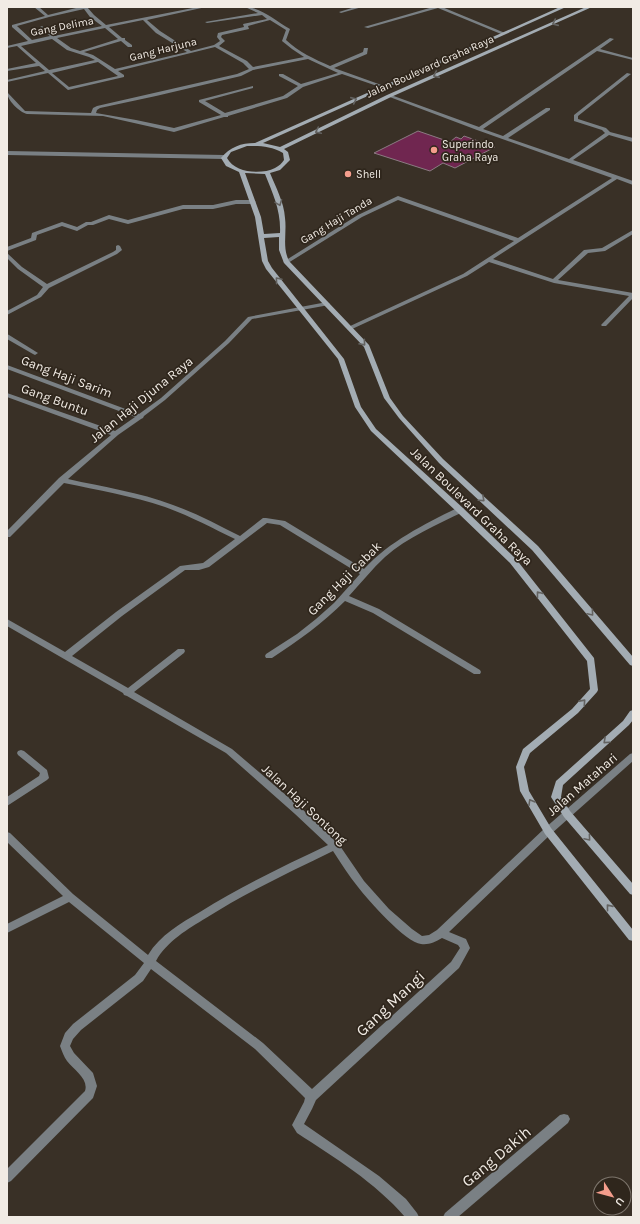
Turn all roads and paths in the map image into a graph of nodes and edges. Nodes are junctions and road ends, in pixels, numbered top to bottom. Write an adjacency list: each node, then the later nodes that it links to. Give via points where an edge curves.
1 (36, 7): 10 (street)
2 (85, 7): 10 (street); 14 (street)
3 (204, 7): 11 (street, Gang Delima)
4 (247, 7): 9 (street)
5 (360, 7): 8 (street)
6 (564, 7): 17 (main road, Jalan Boulevard Graha Raya)
7 (590, 7): 47 (main road, Jalan Boulevard Graha Raya, one-way to 47)
8 (342, 12)
9 (263, 14): 12 (street); 13 (street)
10 (48, 16): 21 (street, via 14,26)
11 (144, 19): 14 (street, Gang Delima); 29 (street, via 158,32)
12 (271, 19): 24 (street, via 245,25 247,28 242,30 220,34 223,41); 30 (street, via 288,30 284,40 291,48)
13 (207, 22)
14 (106, 26): 18 (street, Gang Delima); 19 (street)
15 (42, 27): 18 (street)
16 (366, 27): 17 (street, via 438,7)
17 (503, 33): 44 (main road, Jalan Boulevard Graha Raya)
18 (53, 38): 21 (street, Gang Delima); 28 (street, via 69,49)
19 (123, 40): 23 (street); 28 (street)
20 (612, 40): 27 (street)
21 (31, 41): 22 (street, Gang Delima)
22 (20, 45): 25 (street, Gang Delima); 33 (street)
23 (130, 46)
24 (216, 46): 29 (street, Gang Harjuna); 35 (street, via 245,62)
25 (7, 47)
26 (366, 49): 34 (street, via 365,53)
27 (597, 50): 31 (street); 51 (street)
28 (80, 52): 32 (street)
29 (190, 52): 37 (street, Gang Harjuna)
30 (308, 58): 34 (street); 35 (street)
31 (633, 59)
32 (98, 61): 37 (street); 38 (street)
33 (41, 64): 36 (street); 38 (street)
34 (332, 68): 39 (street)
35 (252, 69): 49 (street, via 239,75 99,107)
36 (7, 70)
37 (114, 71): 38 (street, via 122,76 68,89)
38 (50, 72): 42 (street)
39 (344, 72): 43 (street); 44 (street)
40 (629, 74): 52 (street, via 576,116 576,120 604,129)
41 (281, 75): 43 (street)
42 (7, 81)
43 (301, 86): 50 (street, via 278,100)
44 (385, 87): 55 (main road, Jalan Boulevard Graha Raya, one-way to 44)
45 (251, 88): 50 (street, via 201,101)
46 (7, 93): 49 (street, via 23,112 27,113)
47 (389, 96): 51 (street); 56 (main road, Jalan Boulevard Graha Raya, one-way to 56)
48 (548, 109): 53 (street)
49 (93, 114): 50 (street, via 172,130)
50 (226, 116)
51 (479, 129): 53 (street)
52 (608, 133): 54 (street); 59 (street)
53 (504, 138): 59 (street)
54 (633, 140)
55 (255, 145): 56 (main road); 58 (main road, via 231,150)
56 (281, 149): 61 (main road, via 287,156 285,164)
57 (7, 153): 58 (street)
58 (224, 157): 60 (main road, via 224,162 228,166)
59 (569, 161): 62 (street)
60 (242, 172): 61 (main road); 64 (main road, Jalan Boulevard Graha Raya)
61 (267, 172): 66 (main road, one-way to 66, via 282,211)
62 (617, 178): 63 (street); 68 (street)
63 (633, 183)
64 (253, 202): 67 (main road, Jalan Boulevard Graha Raya); 70 (street, via 236,202 213,207 183,207 128,222 109,217 78,228 62,224 34,234 34,239)
65 (633, 232): 74 (street, via 603,250 586,251)
66 (282, 235): 67 (main road); 73 (main road, via 282,255)
67 (262, 236): 77 (main road, Jalan Boulevard Graha Raya, one-way to 67, via 268,269)
68 (518, 240): 72 (street); 73 (street, Gang Haji Tanda, via 398,198 360,216)
69 (118, 247): 75 (street, via 119,250 115,253)
70 (7, 249)
71 (7, 255): 75 (street, via 20,268)
72 (489, 260): 74 (street); 80 (street, via 465,275)
73 (286, 262): 76 (main road, Jalan Boulevard Graha Raya)
74 (554, 281): 79 (street, via 633,295)
75 (47, 287): 78 (street, via 39,296)
76 (327, 304): 77 (street, Jalan Haji Djuna Raya); 80 (main road, Jalan Boulevard Graha Raya)
77 (303, 310): 85 (street, Jalan Haji Djuna Raya, via 250,318 190,376); 88 (main road, Jalan Boulevard Graha Raya, via 341,359 358,407 373,430)
78 (7, 313)
79 (604, 326)
80 (350, 328): 97 (main road, Jalan Boulevard Graha Raya, one-way to 97, via 367,346 387,398 401,417 441,461 535,548)
81 (7, 336): 82 (street)
82 (35, 353)
83 (7, 367): 85 (street, Gang Haji Sarim)
84 (7, 395): 86 (street, Gang Buntu)
85 (141, 417): 86 (street, Jalan Haji Djuna Raya)
86 (116, 434): 87 (street, Jalan Haji Djuna Raya)
87 (62, 480): 89 (street, Jalan Haji Djuna Raya); 90 (street, via 123,493 170,507)
88 (460, 510): 91 (street, Gang Haji Cabak, via 404,540); 105 (main road, Jalan Boulevard Graha Raya, one-way to 88, via 525,791 520,767 526,751 575,711 594,690 591,660 513,561)
89 (7, 536)
90 (239, 538): 91 (street, via 266,520 282,523); 95 (street, via 206,564 182,568)
91 (364, 573): 92 (street, Gang Haji Cabak)
92 (344, 597): 96 (street, Gang Haji Cabak, via 297,639); 98 (street, via 376,611)
93 (7, 622): 95 (street, Jalan Haji Sontong)
94 (181, 651): 99 (street)
95 (66, 656): 99 (street, Jalan Haji Sontong)
96 (269, 656)
97 (633, 663)
98 (477, 672)
99 (127, 693): 107 (street, Jalan Haji Sontong, via 229,751)
100 (633, 713): 104 (main road, one-way to 104, via 626,723 559,783 556,797)
101 (21, 753): 103 (street, via 44,772 44,778)
102 (633, 756): 104 (street, Jalan Matahari)
103 (7, 802)
104 (567, 814): 105 (street, Jalan Matahari); 108 (main road, one-way to 108)
105 (548, 831): 111 (street, Jalan Haji Sontong); 112 (main road, Jalan Boulevard Graha Raya, one-way to 105)
106 (7, 836): 109 (street)
107 (334, 846): 111 (street, Jalan Haji Sontong, via 361,884 408,932 421,940 431,939); 113 (street, via 221,903 176,932 155,952)
108 (633, 891)
109 (70, 897): 110 (street); 113 (street)
110 (7, 929)
111 (441, 933): 114 (street, Gang Mangi, via 462,942 465,948 456,964)
112 (633, 937)
113 (150, 962): 114 (street, via 259,1046); 116 (street, via 140,978 69,1036 65,1046 70,1056 89,1077 92,1086 89,1094)
114 (311, 1097): 117 (street, via 310,1107 299,1120 298,1125 301,1129 374,1179)
115 (564, 1119): 118 (street, Gang Dakih)
116 (7, 1177)
117 (413, 1217)
118 (449, 1217)

